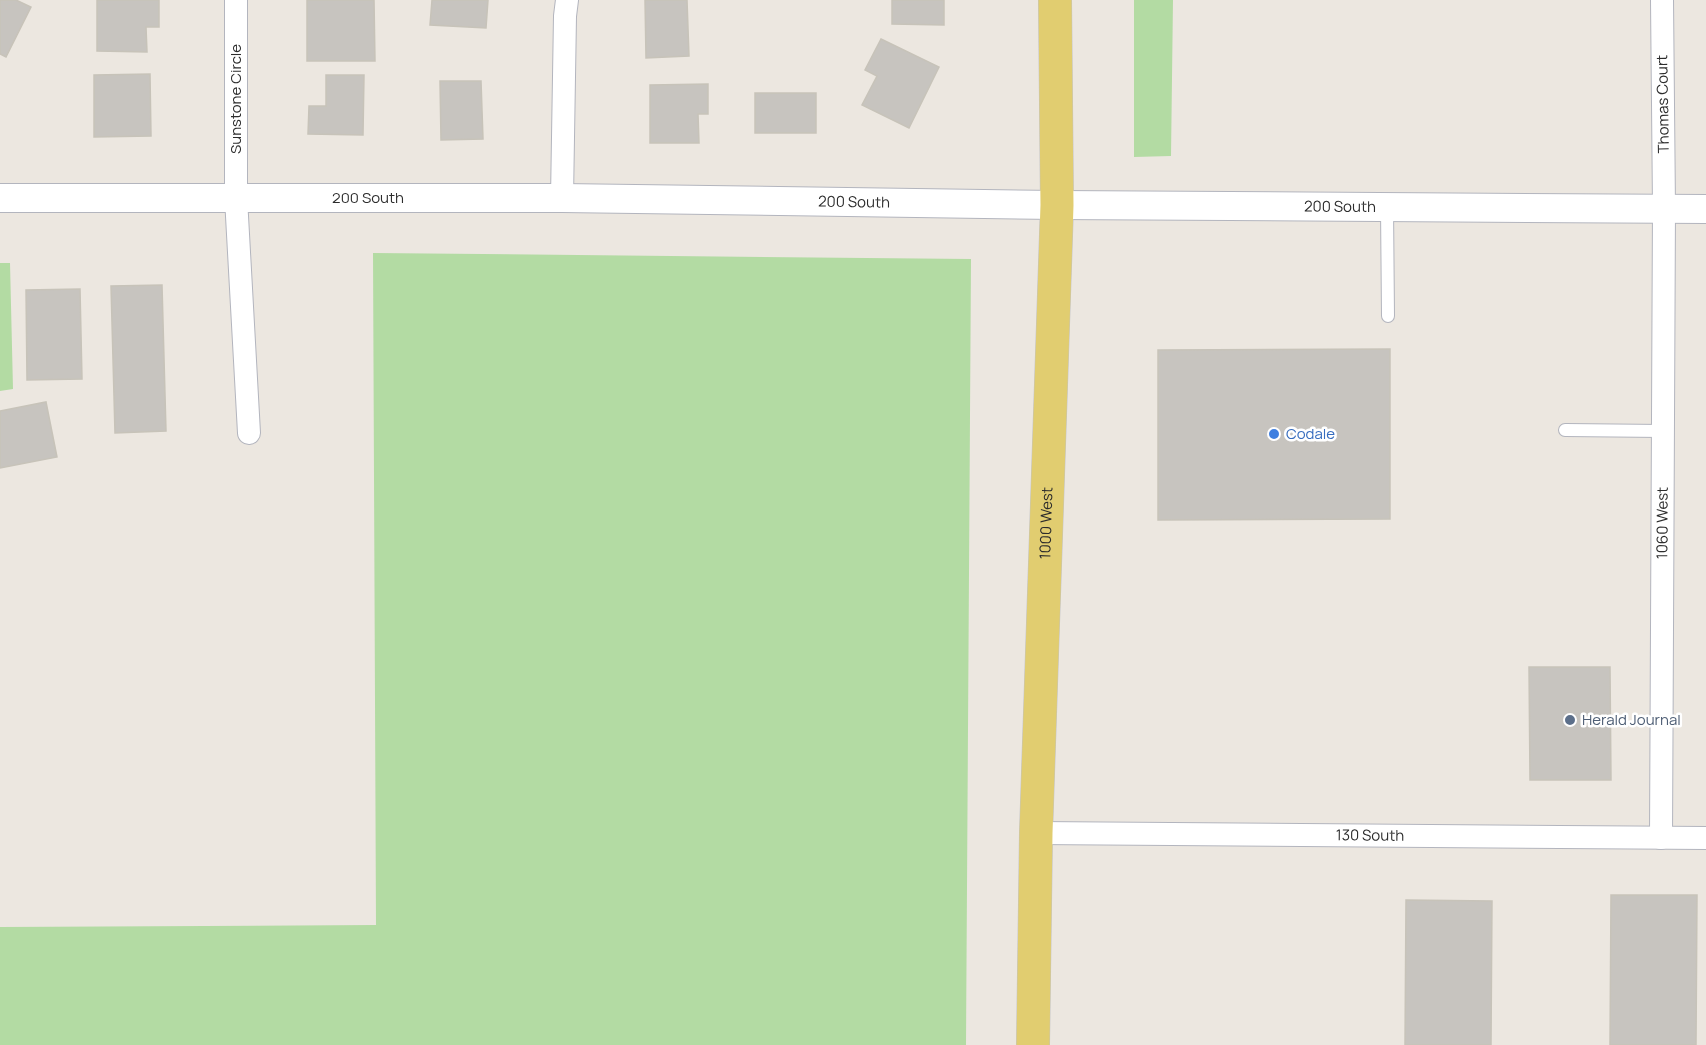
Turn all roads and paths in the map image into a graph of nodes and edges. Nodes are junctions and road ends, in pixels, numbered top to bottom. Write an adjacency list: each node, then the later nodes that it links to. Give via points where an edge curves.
1 (237, 0): 6 (street, Sunstone Circle)
2 (567, 0): 7 (street)
3 (1055, 0): 8 (main road, 1000 West)
4 (1662, 0): 10 (street, Thomas Court)
5 (0, 198): 6 (street, 200 South)
6 (236, 198): 7 (street, 200 South); 15 (street, Sunstone Circle)
7 (562, 198): 8 (street, 200 South)
8 (1057, 205): 9 (street, 200 South); 16 (main road, 1000 West)
9 (1387, 207): 10 (street, 200 South); 12 (lane)
10 (1665, 208): 11 (street, 200 South); 14 (street, 1060 West)
11 (1706, 208)
12 (1388, 316)
13 (1565, 430): 14 (lane)
14 (1663, 431): 17 (street, 1060 West)
15 (249, 434)
16 (1036, 833): 17 (street, 130 South); 19 (main road, 1000 West)
17 (1661, 838): 18 (street, 130 South)
18 (1706, 838)
19 (1033, 1045)

